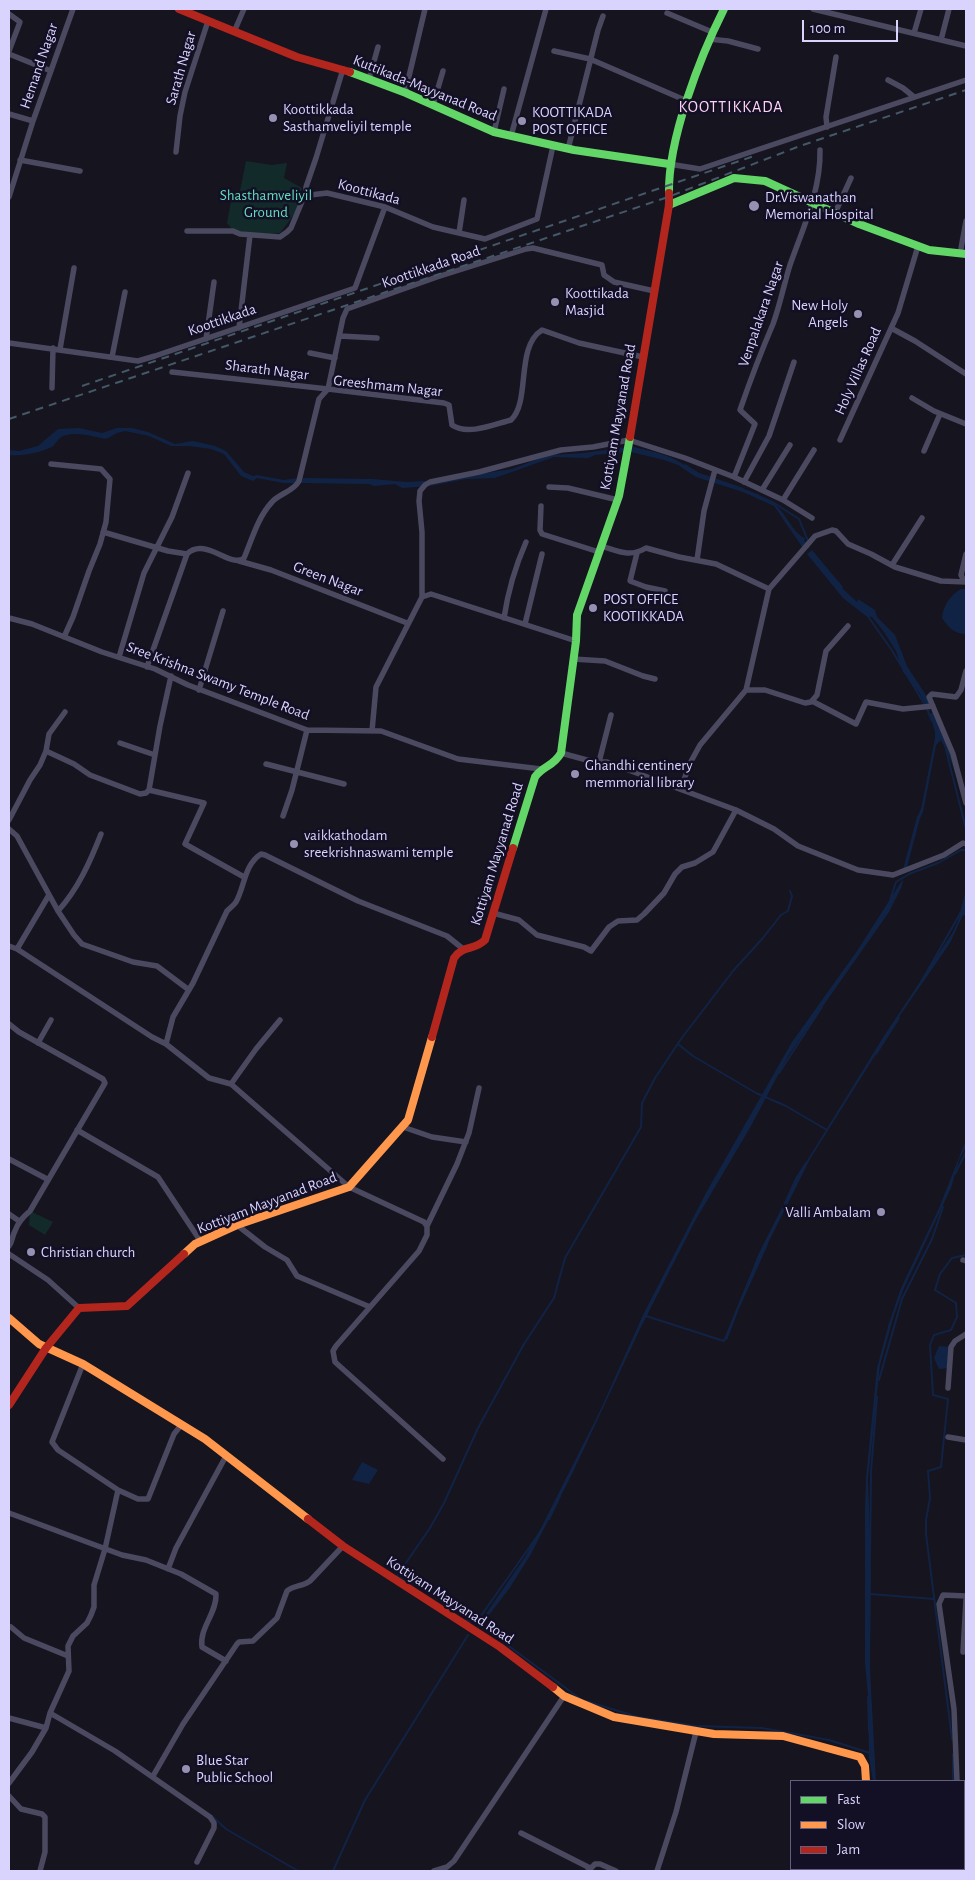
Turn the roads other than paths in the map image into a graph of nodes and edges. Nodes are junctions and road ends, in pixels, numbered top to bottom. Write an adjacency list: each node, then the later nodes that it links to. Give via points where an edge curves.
1 (73, 9): 26 (street, Hemand Nagar)
2 (179, 9): 13 (main road, Kuttikada-Mayyanad Road)
3 (244, 9): 14 (street)
4 (425, 9): 32 (street)
5 (546, 9): 40 (street)
6 (724, 9): 16 (main road, Kottiyam Mayyanad Road)
7 (813, 9): 15 (street)
8 (921, 9): 15 (street)
9 (949, 9): 17 (street)
10 (667, 13): 16 (street)
11 (9, 14): 22 (street, via 20,22)
12 (603, 16): 24 (street)
13 (208, 21): 14 (main road, Kuttikada-Mayyanad Road); 44 (street, Sarath Nagar, via 185,92)
14 (234, 32): 25 (main road, Kuttikada-Mayyanad Road, via 297,57)
15 (914, 33): 17 (street)
16 (711, 36): 20 (street); 34 (main road, Kottiyam Mayyanad Road)
17 (941, 40): 18 (street)
18 (966, 46)
19 (378, 47): 28 (street)
20 (758, 49)
21 (554, 50): 24 (street)
22 (9, 53): 26 (street)
23 (836, 57): 38 (street)
24 (590, 59): 34 (street); 42 (street)
25 (343, 69): 28 (main road, Kuttikada-Mayyanad Road); 49 (street)
26 (51, 71): 37 (street, Hemand Nagar)
27 (443, 72): 35 (street)
28 (369, 79): 32 (main road, Kuttikada-Mayyanad Road)
29 (888, 80): 33 (street)
30 (966, 80): 33 (street)
31 (504, 89): 39 (street)
32 (405, 93): 35 (main road, Kuttikada-Mayyanad Road)
33 (914, 97): 38 (street)
34 (687, 101): 46 (main road, Kottiyam Mayyanad Road)
35 (433, 105): 39 (main road, Kuttikada-Mayyanad Road)
36 (9, 114): 37 (street)
37 (33, 121): 45 (street, Hemand Nagar)
38 (827, 127): 46 (street, via 700,169)
39 (494, 132): 40 (main road, Kuttikada-Mayyanad Road)
40 (511, 136): 41 (main road, Kuttikada-Mayyanad Road)
41 (553, 146): 42 (main road, Kuttikada-Mayyanad Road); 58 (street, via 537,219 485,239)
42 (568, 149): 46 (main road, Kuttikada-Mayyanad Road)
43 (820, 150): 52 (street, Venpalakara Nagar, via 819,173)
44 (176, 152)
45 (20, 160): 47 (street); 50 (street, Hemand Nagar)
46 (670, 164): 53 (main road, Kottiyam Mayyanad Road)
47 (80, 171)
48 (851, 178): 55 (street)
49 (306, 192): 54 (street, Koottikada, via 310,195 327,193); 59 (street, via 287,232 280,237)
50 (9, 196)
51 (464, 200): 58 (street)
52 (812, 202): 53 (main road, via 765,181 734,178); 55 (main road); 94 (street, Venpalakara Nagar, via 740,410 755,424)
53 (668, 205): 64 (main road, Kottiyam Mayyanad Road)
54 (385, 207): 58 (street, Koottikada, via 433,228); 67 (street, Koottikkada, via 355,288)
55 (835, 213): 60 (main road)
56 (966, 221): 61 (street)
57 (187, 231): 59 (street, via 233,231)
58 (459, 233)
59 (250, 235): 67 (street)
60 (918, 246): 61 (main road); 68 (street, Holy Villas Road)
61 (963, 254)
62 (74, 268): 73 (street)
63 (214, 282): 71 (street)
64 (654, 291): 66 (street, Koottikkada Road, via 614,282 604,275 602,265 532,248 347,309); 76 (main road, Kottiyam Mayyanad Road)
65 (125, 292): 75 (street)
66 (343, 318): 69 (street, Sharath Nagar)
67 (239, 328): 71 (street, Koottikkada)
68 (891, 328): 80 (street); 87 (street, Holy Villas Road)
69 (340, 336): 70 (street); 77 (street, Sharath Nagar)
70 (378, 338)
71 (206, 339): 75 (street, Koottikkada, via 138,361)
72 (9, 343): 73 (street, Koottikkada)
73 (56, 349): 75 (street, Koottikkada); 81 (street)
74 (310, 353): 77 (street, Sharath Nagar)
75 (112, 357)
76 (643, 357): 82 (street, Greeshmam Nagar, via 579,344 542,330 532,339 516,415 511,420 469,429 452,425 448,405); 86 (main road, Kottiyam Mayyanad Road)
77 (335, 358): 82 (street, Sharath Nagar)
78 (794, 362): 95 (street, via 769,436)
79 (172, 372): 82 (street, Sharath Nagar)
80 (966, 374)
81 (52, 388)
82 (328, 390): 112 (street, Greeshmam Nagar, via 320,398 300,482 296,488 273,501 261,518 244,558)
83 (912, 398): 84 (street)
84 (940, 414): 85 (street); 90 (street)
85 (966, 424)
86 (629, 440): 92 (street, via 685,458); 98 (main road, Kottiyam Mayyanad Road); 117 (street, via 561,450 425,485 418,501 422,532)
87 (840, 440)
88 (790, 445): 97 (street)
89 (814, 450): 99 (street)
90 (924, 451)
91 (51, 464): 103 (street, via 101,469 107,475 110,480)
92 (715, 472): 94 (street); 111 (street, via 704,512)
93 (188, 473): 105 (street)
94 (734, 477): 95 (street)
95 (744, 482): 97 (street)
96 (549, 487): 98 (street, via 568,488)
97 (762, 490): 99 (street)
98 (618, 500): 106 (main road, Kottiyam Mayyanad Road)
99 (783, 500): 101 (street)
100 (541, 506): 106 (street, via 542,534)
101 (812, 518)
102 (922, 518): 113 (street)
103 (103, 532): 105 (street); 124 (street, via 74,618)
104 (526, 542): 120 (street, via 515,567)
105 (157, 547): 108 (street); 126 (street, via 144,573)
106 (600, 549): 107 (street); 125 (main road, Kottiyam Mayyanad Road, via 577,615)
107 (636, 553): 111 (street, via 646,548); 116 (street, via 630,581)
108 (187, 554): 112 (street, via 199,547); 128 (street)
109 (542, 554): 122 (street)
110 (966, 554): 114 (street, via 961,575)
111 (697, 560): 115 (street, via 716,564)
112 (239, 561): 121 (street, Green Nagar, via 271,570)
113 (892, 565): 114 (street, via 941,581); 115 (street, via 848,544 832,530 815,536)
114 (965, 582)
115 (769, 589): 133 (street)
116 (665, 591)
117 (422, 597): 120 (street, via 431,594); 121 (street)
118 (223, 611): 132 (street)
119 (9, 618): 124 (street, Sree Krishna Swamy Temple Road)
120 (504, 618): 122 (street)
121 (407, 623): 139 (street, via 374,691)
122 (525, 624): 125 (street)
123 (848, 626): 134 (street, via 826,651)
124 (64, 637): 126 (street, Sree Krishna Swamy Temple Road)
125 (576, 641): 127 (main road, Kottiyam Mayyanad Road)
126 (119, 657): 128 (street, Sree Krishna Swamy Temple Road)
127 (573, 659): 131 (street, via 605,661); 142 (main road, Kottiyam Mayyanad Road)
128 (147, 667): 130 (street, Sree Krishna Swamy Temple Road)
129 (966, 671): 135 (street, via 959,695 932,694 929,697)
130 (171, 676): 132 (street, Sree Krishna Swamy Temple Road); 143 (street)
131 (655, 679)
132 (199, 690): 138 (street, Sree Krishna Swamy Temple Road)
133 (746, 690): 134 (street, via 765,690 805,703); 149 (street, via 700,745)
134 (812, 701): 135 (street, via 856,724 866,702 903,709)
135 (933, 706): 151 (street, via 953,754)
136 (65, 712): 141 (street, via 49,734)
137 (611, 715): 144 (street)
138 (307, 730): 139 (street, Sree Krishna Swamy Temple Road); 147 (street)
139 (372, 731): 146 (street, Sree Krishna Swamy Temple Road, via 381,731 458,759)
140 (120, 743): 143 (street)
141 (46, 751): 150 (street, via 90,775 140,794); 154 (street)
142 (561, 752): 144 (street); 146 (main road, Kottiyam Mayyanad Road, via 556,762)
143 (155, 754): 150 (street)
144 (599, 762): 149 (street, via 607,762)
145 (266, 764): 147 (street)
146 (541, 769): 161 (main road, Kottiyam Mayyanad Road, via 535,777)
147 (297, 772): 148 (street); 153 (street)
148 (344, 784)
149 (681, 789): 152 (street)
150 (150, 790): 158 (street, via 204,803 185,844)
151 (966, 803)
152 (736, 810): 157 (street, via 774,829 798,846 858,870 893,875); 161 (street, via 713,852 682,867 644,914 636,920 618,921 609,927 591,951 584,946 537,935 519,920)
153 (283, 816)
154 (9, 820)
155 (9, 829): 159 (street, via 17,836)
156 (100, 834): 160 (street, via 81,878)
157 (965, 844)
158 (244, 877): 164 (street, via 254,860 265,855 358,901 447,936); 165 (street, via 236,902 228,911)
159 (49, 895): 160 (street); 163 (street)
160 (58, 911): 165 (street, via 82,944 132,962 157,966)
161 (493, 912): 164 (main road, Kottiyam Mayyanad Road, via 482,944)
162 (9, 946): 163 (street)
163 (17, 948): 170 (street)
164 (462, 948): 173 (main road, Kottiyam Mayyanad Road, via 454,958 413,1106)
165 (189, 990): 170 (street, via 173,1017)
166 (51, 1020): 169 (street)
167 (280, 1020): 171 (street)
168 (9, 1024): 169 (street)
169 (38, 1043): 174 (street, via 103,1079 105,1084)
170 (166, 1044): 171 (street, via 209,1078)
171 (232, 1084): 178 (street)
172 (479, 1088): 175 (street)
173 (403, 1127): 175 (street, via 432,1137); 178 (main road, Kottiyam Mayyanad Road)
174 (77, 1130): 177 (street); 183 (street, via 158,1177)
175 (466, 1142): 182 (street)
176 (9, 1159): 177 (street)
177 (47, 1179): 180 (street, via 30,1211)
178 (349, 1187): 181 (main road, Kottiyam Mayyanad Road); 182 (street)
179 (9, 1214): 180 (street)
180 (19, 1221): 184 (street)
181 (237, 1225): 183 (main road, Kottiyam Mayyanad Road); 186 (street, via 264,1248 287,1260 297,1276)
182 (427, 1226): 186 (street, via 427,1235 419,1250)
183 (201, 1242): 187 (main road, Kottiyam Mayyanad Road, via 127,1306)
184 (9, 1246)
185 (9, 1254): 187 (street, via 65,1294)
186 (370, 1307): 198 (street, via 336,1346 333,1351 335,1362)
187 (79, 1308): 190 (main road)
188 (9, 1318): 190 (main road, Kottiyam Mayyanad Road)
189 (966, 1334): 192 (street, via 951,1347)
190 (46, 1348): 191 (main road, Kottiyam Mayyanad Road); 193 (main road)
191 (83, 1364): 194 (main road, Kottiyam Mayyanad Road); 199 (street, via 52,1442 58,1450)
192 (948, 1388)
193 (9, 1405)
194 (182, 1424): 197 (main road, Kottiyam Mayyanad Road); 199 (street, via 174,1434 148,1499 138,1499)
195 (948, 1437): 196 (street)
196 (966, 1440)
197 (226, 1456): 201 (main road, Kottiyam Mayyanad Road); 203 (street)
198 (443, 1459)
199 (118, 1490): 202 (street)
200 (9, 1513): 202 (street)
201 (344, 1546): 209 (street, via 310,1582 290,1588 277,1618 253,1641 239,1642); 210 (main road, Kottiyam Mayyanad Road, via 500,1647)
202 (105, 1549): 203 (street); 208 (street, via 94,1585 94,1607 87,1623 73,1636)
203 (168, 1569): 209 (street, via 216,1594 202,1636 202,1647)
204 (966, 1596): 217 (street, via 943,1595 939,1604 954,1709)
205 (966, 1600): 207 (street)
206 (11, 1627): 208 (street, via 24,1638)
207 (963, 1652)
208 (68, 1656): 211 (street, via 69,1671)
209 (226, 1661): 215 (street, via 183,1724)
210 (564, 1696): 214 (main road, Kottiyam Mayyanad Road, via 614,1717); 224 (street, via 454,1861 447,1868)
211 (50, 1713): 213 (street); 215 (street)
212 (9, 1718): 213 (street)
213 (46, 1728): 218 (street)
214 (696, 1732): 216 (main road, Kottiyam Mayyanad Road, via 783,1736 860,1757 865,1766); 226 (street)
215 (153, 1776): 221 (street, via 212,1820 213,1831)
216 (866, 1780)
217 (957, 1780)
218 (9, 1783)
219 (9, 1796): 223 (street, via 21,1809 45,1817)
220 (521, 1833): 222 (street)
221 (197, 1862)
222 (589, 1870): 225 (street, via 600,1864)
223 (40, 1871)
224 (434, 1871)
225 (616, 1871)
226 (657, 1871)

